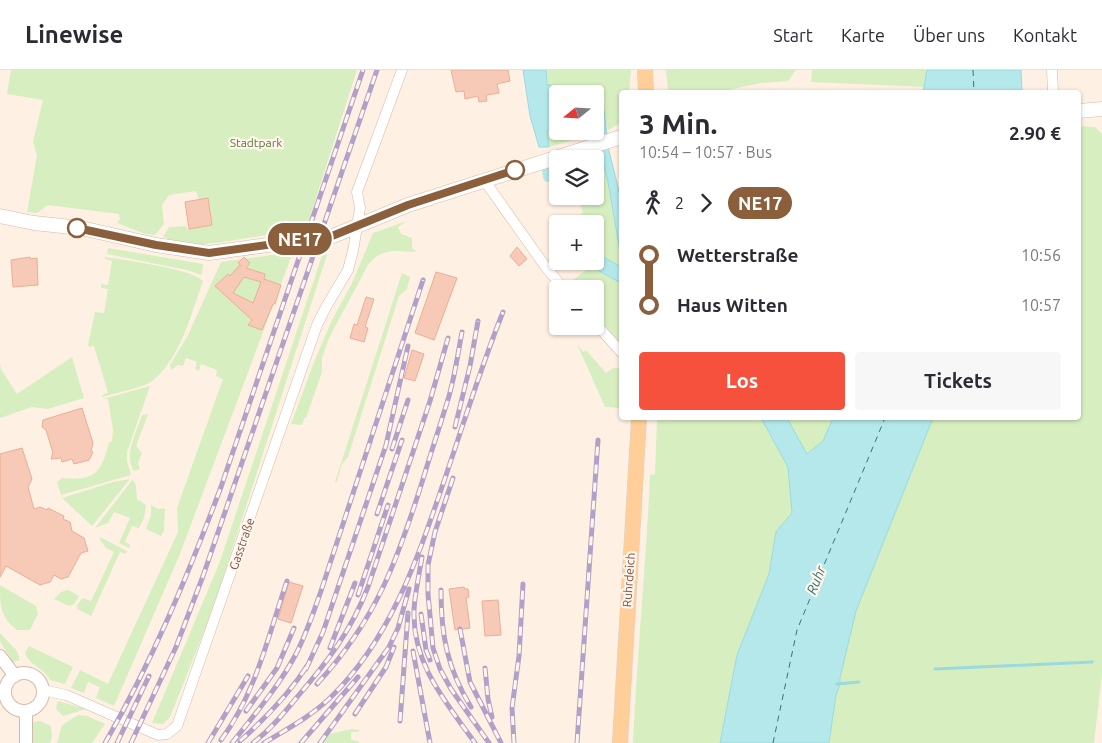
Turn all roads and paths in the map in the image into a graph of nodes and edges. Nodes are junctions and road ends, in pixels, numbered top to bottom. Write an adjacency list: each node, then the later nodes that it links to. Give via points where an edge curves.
1 (402, 70): 9 (street, Gasstraße, via 357,192 360,208)
2 (1052, 70): 3 (street)
3 (1053, 90)
4 (1102, 109): 5 (main road)
5 (1081, 112)
6 (618, 137): 7 (main road)
7 (484, 180): 9 (main road); 10 (street)
8 (0, 216): 9 (main road, via 209,253 332,236)
9 (357, 226): 16 (street, Gasstraße, via 348,270 317,325 176,726 167,734 158,735 66,695)
10 (557, 280)
11 (604, 333): 12 (street)
12 (619, 350)
13 (640, 420): 19 (main road, Ruhrdeich)
14 (0, 656): 15 (street)
15 (15, 676): 16 (street, via 27,673 33,676); 17 (street, via 6,687 7,698 13,707)
16 (43, 690): 17 (street, via 38,705)
17 (26, 711): 18 (street)
18 (26, 743)
19 (620, 743)

